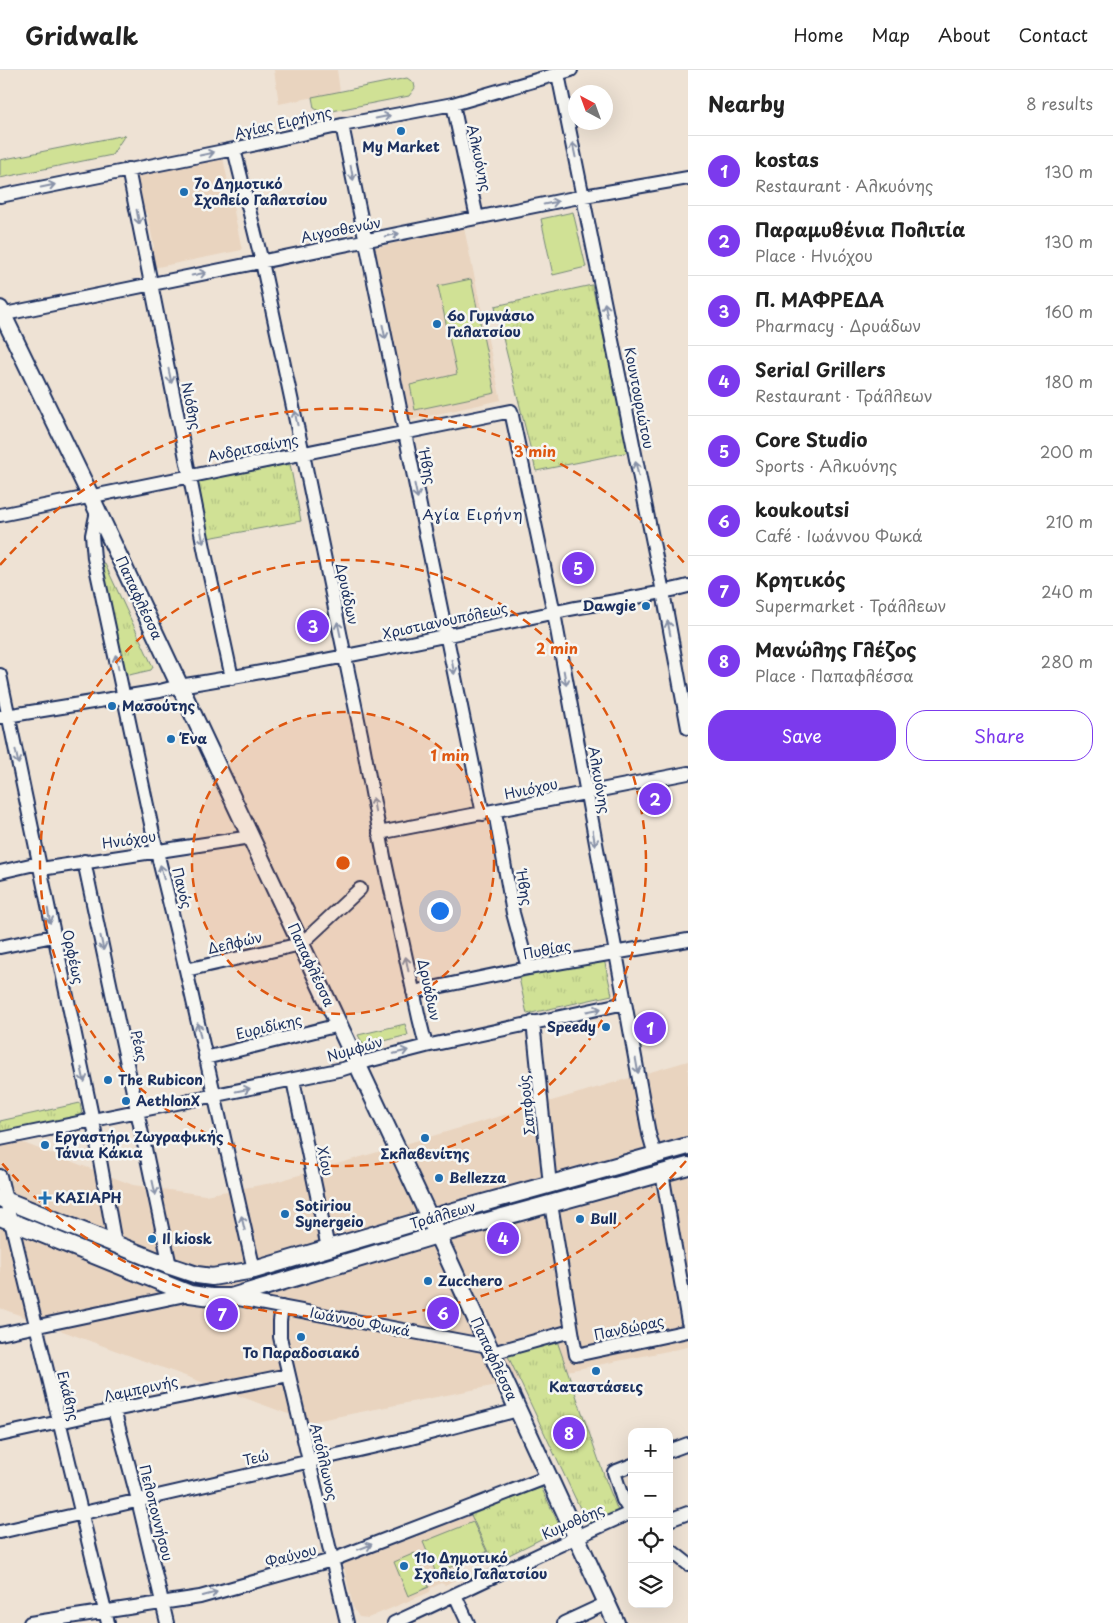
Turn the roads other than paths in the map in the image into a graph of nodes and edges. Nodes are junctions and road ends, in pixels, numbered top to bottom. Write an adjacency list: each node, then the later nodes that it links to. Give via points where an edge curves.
1 (571, 70): 2 (street, Αγίας Ειρήνης)
2 (558, 74): 3 (street, Αγίας Ειρήνης); 9 (street, Κουντουριώτου, one-way to 2)
3 (453, 104): 4 (street, Αγίας Ειρήνης, one-way to 3); 10 (street, Αλκυόνης)
4 (342, 125): 5 (street, Αγίας Ειρήνης); 11 (street, Ήβης, one-way to 11)
5 (234, 149): 6 (street, Αγίας Ειρήνης, one-way to 5); 12 (street, Δρυάδων)
6 (128, 169): 8 (street, Αγίας Ειρήνης, one-way to 6); 13 (street, Νιόβης, one-way to 13)
7 (688, 178): 9 (street, Αιγοσθενών)
8 (0, 196)
9 (584, 196): 10 (street, Αιγοσθενών, one-way to 9); 22 (street, Κουντουριώτου, one-way to 9)
10 (477, 218): 11 (street, Αιγοσθενών, one-way to 10)
11 (365, 240): 12 (street, Αιγοσθενών); 16 (street, Ήβης, one-way to 16)
12 (262, 262): 13 (street, Αιγοσθενών, one-way to 12); 17 (street, Δρυάδων, one-way to 12)
13 (151, 284): 14 (street, Αιγοσθενών); 18 (street, Νιόβης, one-way to 18)
14 (1, 313): 19 (street, Παπαφλέσσα)
15 (511, 411): 16 (street, Ανδριτσαίνης); 23 (street, Αλκυόνης)
16 (404, 433): 17 (street, Ανδριτσαίνης); 24 (street, Ήβης, one-way to 24)
17 (303, 454): 18 (street, Ανδριτσαίνης); 25 (street, Δρυάδων, one-way to 17)
18 (190, 476): 19 (street, Ανδριτσαίνης); 27 (street, Νιόβης, one-way to 27)
19 (94, 504): 20 (street, Ανδριτσαίνης); 28 (street, Παπαφλέσσα); 29 (street, Πανός, one-way to 19, via 94,558)
20 (0, 515)
21 (688, 586): 22 (street, Χριστιανουπόλεως)
22 (662, 592): 23 (street, Χριστιανουπόλεως); 31 (street, Κουντουριώτου, one-way to 22)
23 (554, 613): 24 (street, Χριστιανουπόλεως); 33 (street, Αλκυόνης, one-way to 33)
24 (446, 636): 25 (street, Χριστιανουπόλεως); 34 (street, Ήβης, one-way to 34)
25 (345, 657): 27 (street, Χριστιανουπόλεως); 35 (street, Δρυάδων, one-way to 25)
26 (0, 675): 30 (street, Ορφέως)
27 (232, 678): 28 (street, Χριστιανουπόλεως)
28 (179, 686): 29 (street, Χριστιανουπόλεως); 36 (street, Παπαφλέσσα)
29 (124, 697): 30 (street, Χριστιανουπόλεως); 37 (street, Πανός)
30 (4, 716): 39 (street, Ορφέως, one-way to 39)
31 (688, 728)
32 (688, 773): 33 (street, Ηνιόχου)
33 (586, 793): 34 (street, Ηνιόχου); 46 (street, Αλκυόνης, one-way to 46)
34 (489, 813): 35 (street, Ηνιόχου); 47 (street, Ήβης)
35 (379, 833): 49 (street, Δρυάδων, one-way to 35)
36 (251, 837): 37 (street, Ηνιόχου); 44 (street, Παπαφλέσσα)
37 (157, 852): 38 (street, Ηνιόχου); 48 (street, Πανός, one-way to 37)
38 (84, 861): 39 (street, Ηνιόχου); 58 (street, Ρέας, one-way to 58)
39 (40, 866): 40 (street, Ηνιόχου); 42 (street, Ορφέως, one-way to 42)
40 (0, 872)
41 (360, 889): 44 (street)
42 (53, 936): 45 (street); 59 (street, Ορφέως, one-way to 59)
43 (688, 940): 46 (street, Πυθίας)
44 (301, 944): 48 (street, Δελφών); 52 (street, Παπαφλέσσα)
45 (0, 947)
46 (615, 952): 47 (street, Πυθίας); 50 (street, Αλκυόνης)
47 (528, 968): 49 (street, Πυθίας)
48 (186, 970): 54 (street, Πανός, one-way to 48)
49 (413, 992): 53 (street, Δρυάδων)
50 (625, 1003): 51 (street, Νυμφών, one-way to 50); 62 (street, Αλκυόνης, one-way to 62)
51 (534, 1022): 53 (street, Νυμφών); 66 (street, Σαπφούς)
52 (339, 1026): 54 (street, Ευριδίκης); 55 (street, Παπαφλέσσα)
53 (426, 1046): 55 (street, Νυμφών, one-way to 53)
54 (205, 1058): 57 (street, Πανός)
55 (357, 1064): 56 (street, Νυμφών); 69 (street, Παπαφλέσσα)
56 (293, 1080): 57 (street, Νυμφών, one-way to 56); 73 (street, Χίου)
57 (213, 1096): 58 (street, Νυμφών); 75 (street, Πανός, one-way to 57)
58 (138, 1112): 59 (street, Νυμφών); 74 (street, Ρέας, one-way to 74)
59 (93, 1121): 60 (street); 72 (street, Ορφέως)
60 (0, 1139)
61 (688, 1146): 62 (street, Τράλλεων)
62 (655, 1155): 66 (street, Τράλλεων)
63 (688, 1166): 64 (street, Τράλλεων)
64 (662, 1173): 68 (street, Τράλλεων); 79 (street)
65 (0, 1176): 67 (street, Εκάβης)
66 (550, 1185): 69 (street, Τράλλεων)
67 (3, 1199): 70 (street, Εκάβης); 72 (street)
68 (551, 1204): 71 (street, Τράλλεων); 82 (street)
69 (430, 1219): 71 (street, Παπαφλέσσα); 73 (street, Τράλλεων)
70 (3, 1222): 76 (street); 80 (street, Εκάβης)
71 (438, 1235): 77 (street, Τράλλεων); 84 (street, Παπαφλέσσα)
72 (116, 1244): 74 (street)
73 (328, 1248): 75 (street, Τράλλεων)
74 (170, 1266): 75 (street, Τράλλεων, via 218,1276)
75 (254, 1270)
76 (190, 1294): 77 (street, Τράλλεων); 80 (street)
77 (231, 1297): 78 (street, Ιωάννου Φωκά)
78 (282, 1307): 84 (street, Ιωάννου Φωκά); 85 (street, Απόλλωνος, via 280,1337)
79 (688, 1322)
80 (36, 1326): 83 (street); 88 (street, Εκάβης)
81 (688, 1330): 82 (street, Πανδώρας, via 576,1355)
82 (571, 1332): 84 (street)
83 (0, 1334)
84 (490, 1350): 87 (street, Παπαφλέσσα)
85 (288, 1375): 86 (street, Λαμπρινής); 92 (street, Απόλλωνος)
86 (114, 1410): 88 (street, Λαμπρινής); 95 (street, Πελοποννήσου)
87 (518, 1410): 92 (street, Τεώ); 94 (street, Παπαφλέσσα)
88 (59, 1422): 89 (street, Λαμπρινής); 97 (street, Εκάβης)
89 (0, 1435)
90 (688, 1444): 91 (street)
91 (673, 1450)
92 (308, 1461): 95 (street, Τεώ); 104 (street, Απόλλωνος)
93 (628, 1467): 96 (street, via 614,1472)
94 (548, 1476): 102 (street, Παπαφλέσσα); 104 (street, Φαύνου, one-way to 94)
95 (138, 1500): 97 (street, Τεώ); 107 (street, Πελοποννήσου)
96 (628, 1509)
97 (82, 1513): 101 (street, Τεώ); 109 (street, Εκάβης)
98 (688, 1513): 100 (street)
99 (628, 1515): 102 (street, Κυμοθόης)
100 (673, 1519)
101 (0, 1532)
102 (576, 1536): 106 (street, Κυμοθόης); 108 (street, Παπαφλέσσα)
103 (673, 1552): 105 (street)
104 (332, 1560): 107 (street, Φαύνου, one-way to 104, via 200,1597); 110 (street, Απόλλωνος)
105 (687, 1562)
106 (455, 1596): 113 (street, Κυμοθόης); 114 (street)
107 (162, 1602): 109 (street, Φαύνου); 112 (street, Πελοποννήσου)
108 (607, 1604): 115 (street); 116 (street, Παπαφλέσσα)
109 (107, 1617): 111 (street, Φαύνου)
110 (346, 1622)
111 (30, 1623)
112 (167, 1623)
113 (394, 1623)
114 (468, 1623)
115 (564, 1623)
116 (616, 1623)

